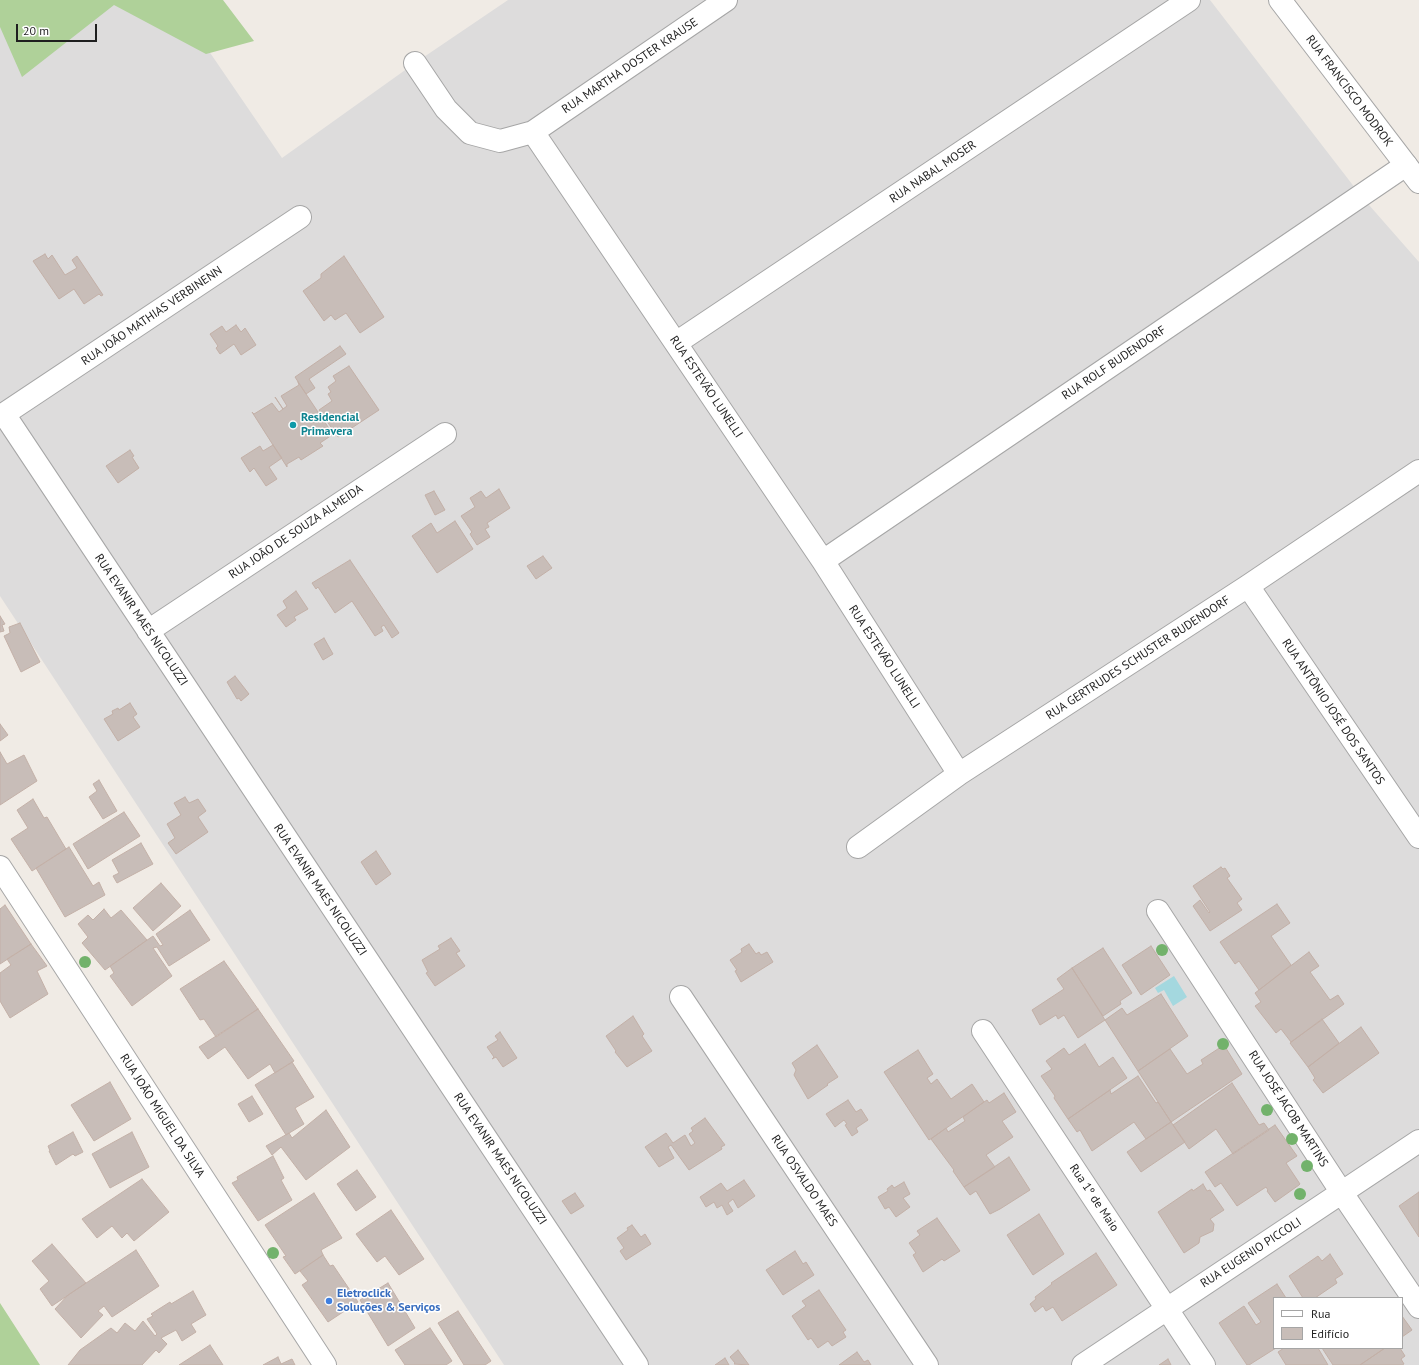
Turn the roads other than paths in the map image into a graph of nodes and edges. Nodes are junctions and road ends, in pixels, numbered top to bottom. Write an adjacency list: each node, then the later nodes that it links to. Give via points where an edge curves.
1 (726, 0): 5 (street, RUA MARTHA DOSTER KRAUSE)
2 (1189, 0): 9 (street, RUA NABAL MOSER)
3 (1280, 0): 6 (street, RUA FRANCISCO MODROK)
4 (415, 63): 5 (street, via 446,109 470,133 500,141)
5 (533, 132): 9 (street, RUA ESTEVÃO LUNELLI)
6 (1406, 165): 7 (street, RUA FRANCISCO MODROK); 13 (street, RUA ROLF BUDENDORF)
7 (1419, 182)
8 (300, 217): 10 (street, RUA JOÃO MATHIAS VERBINENN)
9 (676, 343): 13 (street, RUA ESTEVÃO LUNELLI)
10 (4, 414): 15 (street, RUA EVANIR MAES NICOLUZZI)
11 (445, 434): 15 (street, RUA JOÃO DE SOUZA ALMEIDA)
12 (1419, 471): 14 (street, RUA GERTRUDES SCHUSTER BUDENDORF)
13 (823, 561): 16 (street, RUA ESTEVÃO LUNELLI)
14 (1248, 586): 16 (street, RUA GERTRUDES SCHUSTER BUDENDORF); 17 (street, RUA ANTÔNIO JOSÉ DOS SANTOS)
15 (148, 631): 28 (street, RUA EVANIR MAES NICOLUZZI)
16 (959, 774): 18 (street, RUA GERTRUDES SCHUSTER BUDENDORF)
17 (1418, 834)
18 (858, 848)
19 (0, 867): 27 (street, RUA JOÃO MIGUEL DA SILVA)
20 (1158, 911): 24 (street, RUA JOSÉ JACOB MARTINS)
21 (681, 997): 29 (street, RUA OSVALDO MAES)
22 (983, 1031): 26 (street, Rua 1º de Maio)
23 (1419, 1141): 24 (street, RUA EUGENIO PICCOLI)
24 (1342, 1193): 25 (street, RUA JOSÉ JACOB MARTINS); 26 (street, RUA EUGENIO PICCOLI)
25 (1419, 1307)
26 (1166, 1308): 30 (street, RUA EUGENIO PICCOLI); 31 (street, Rua 1º de Maio)
27 (325, 1365)
28 (637, 1365)
29 (927, 1365)
30 (1083, 1365)
31 (1204, 1365)

